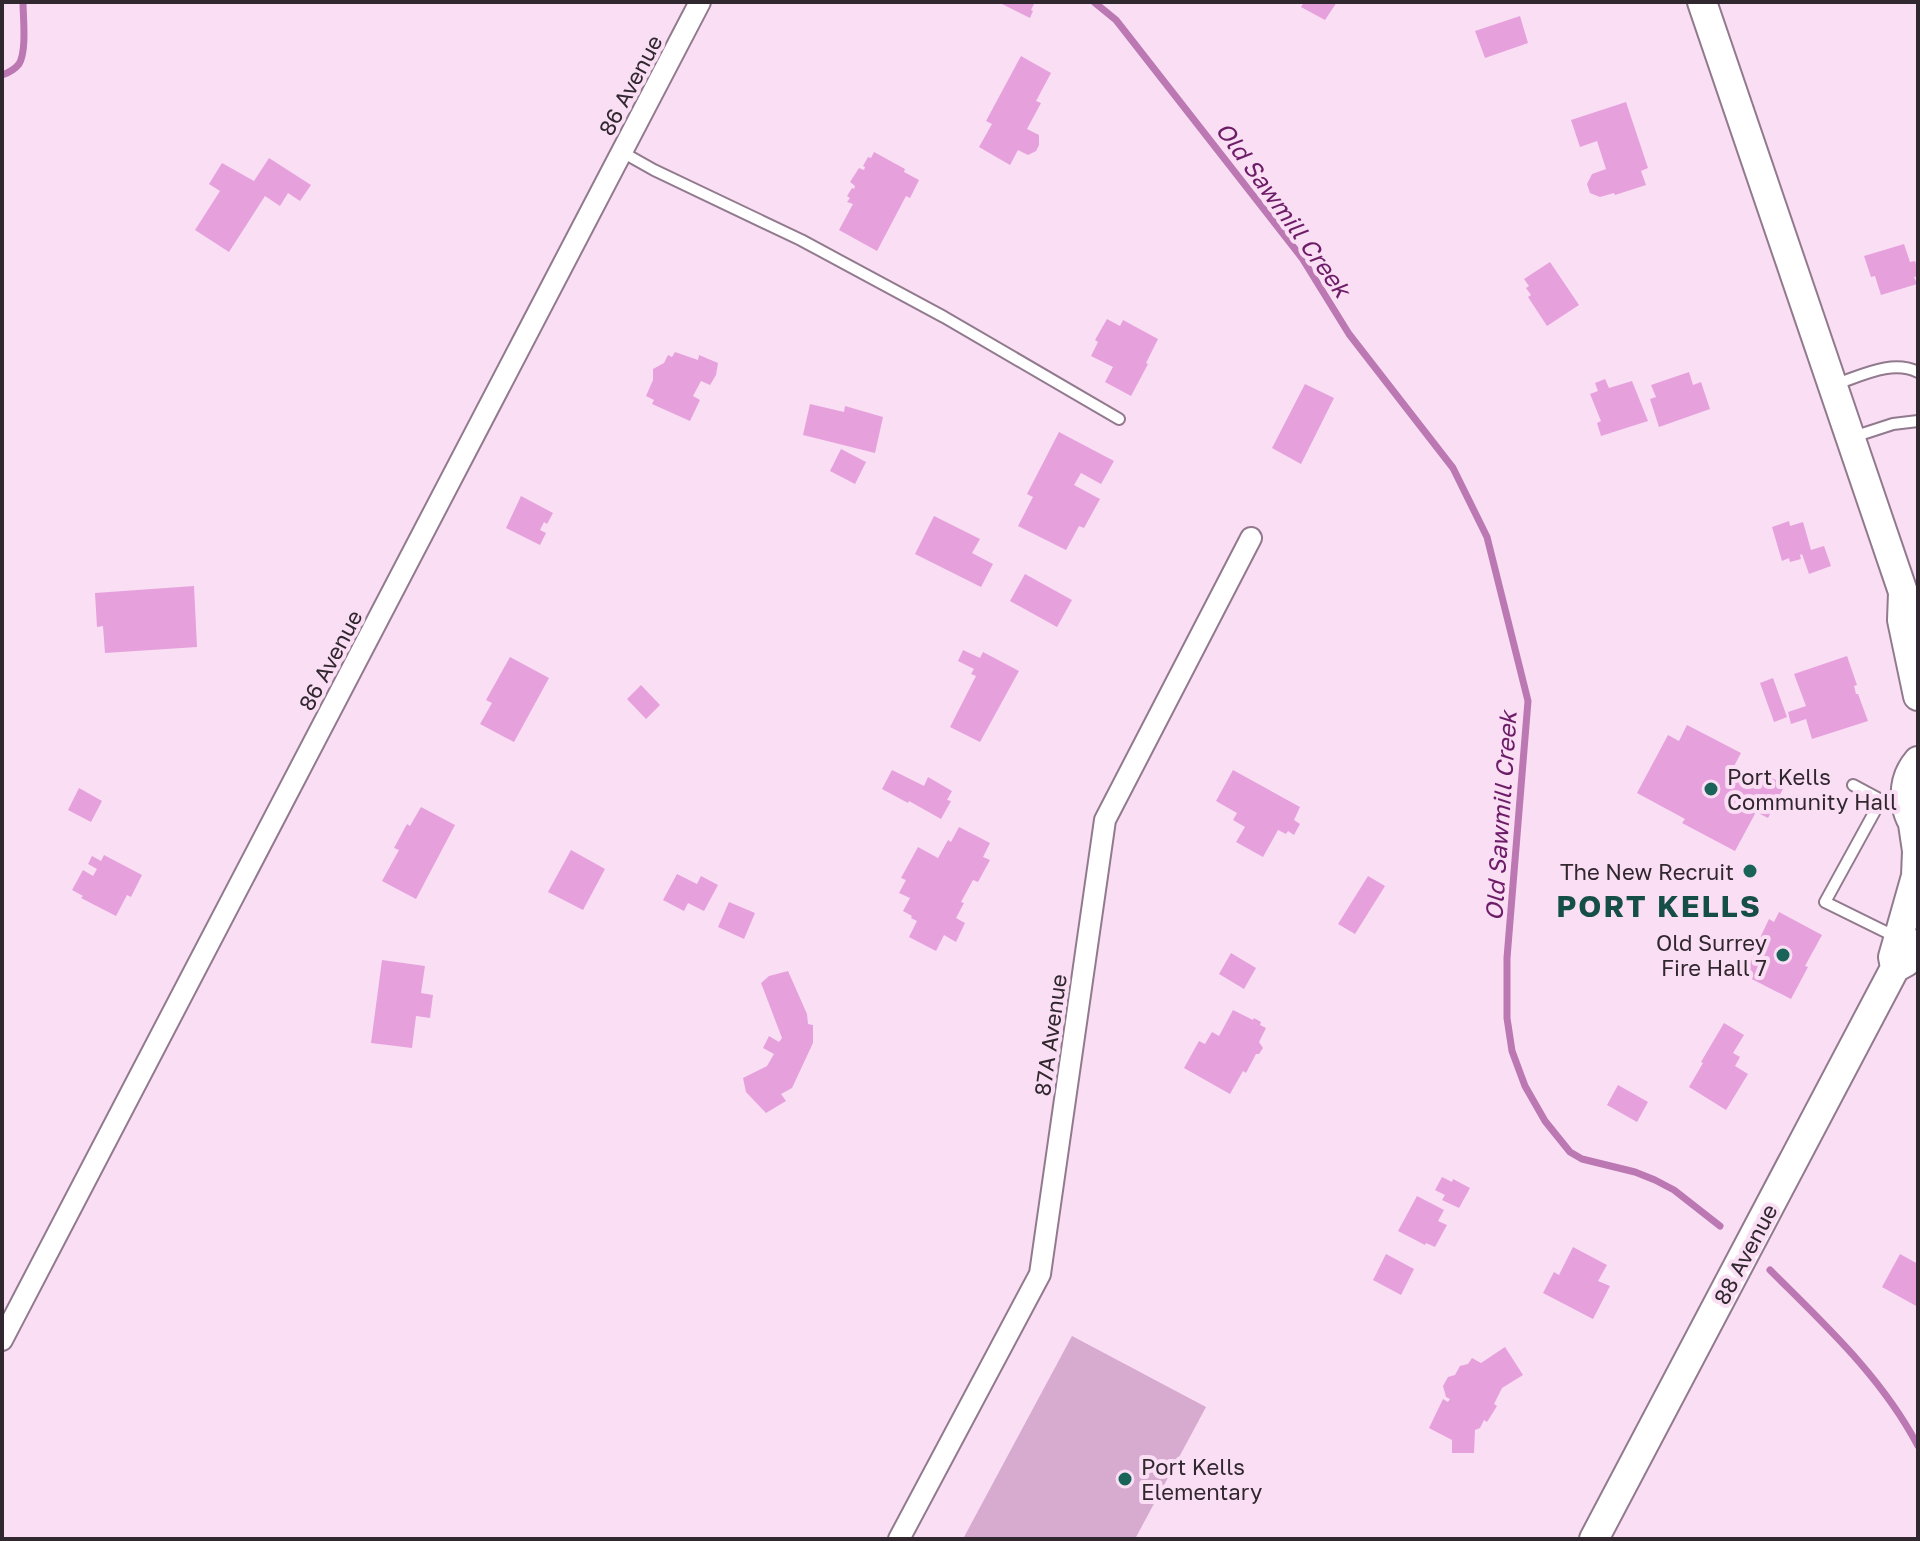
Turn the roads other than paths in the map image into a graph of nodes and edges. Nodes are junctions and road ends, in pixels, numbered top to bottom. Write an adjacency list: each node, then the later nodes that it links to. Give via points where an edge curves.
1 (700, 2): 3 (street, 86 Avenue)
2 (1702, 2): 5 (main road)
3 (622, 152): 6 (lane, via 932,310); 16 (street, 86 Avenue)
4 (1918, 372): 5 (lane, via 1895,366)
5 (1833, 385): 8 (main road)
6 (1119, 419)
7 (1918, 421): 8 (lane)
8 (1851, 438): 10 (main road)
9 (1251, 538): 17 (street, 87A Avenue, via 1105,820 1040,1274)
10 (1910, 604): 11 (main road, via 1902,620)
11 (1918, 696)
12 (1916, 760): 14 (main road, 88 Avenue, via 1905,795)
13 (1853, 785): 15 (lane, via 1881,800 1825,902)
14 (1916, 827): 15 (main road, 88 Avenue)
15 (1908, 941): 18 (main road, 88 Avenue, via 1906,962 1895,968)
16 (2, 1340)
17 (899, 1539)
18 (1594, 1539)

